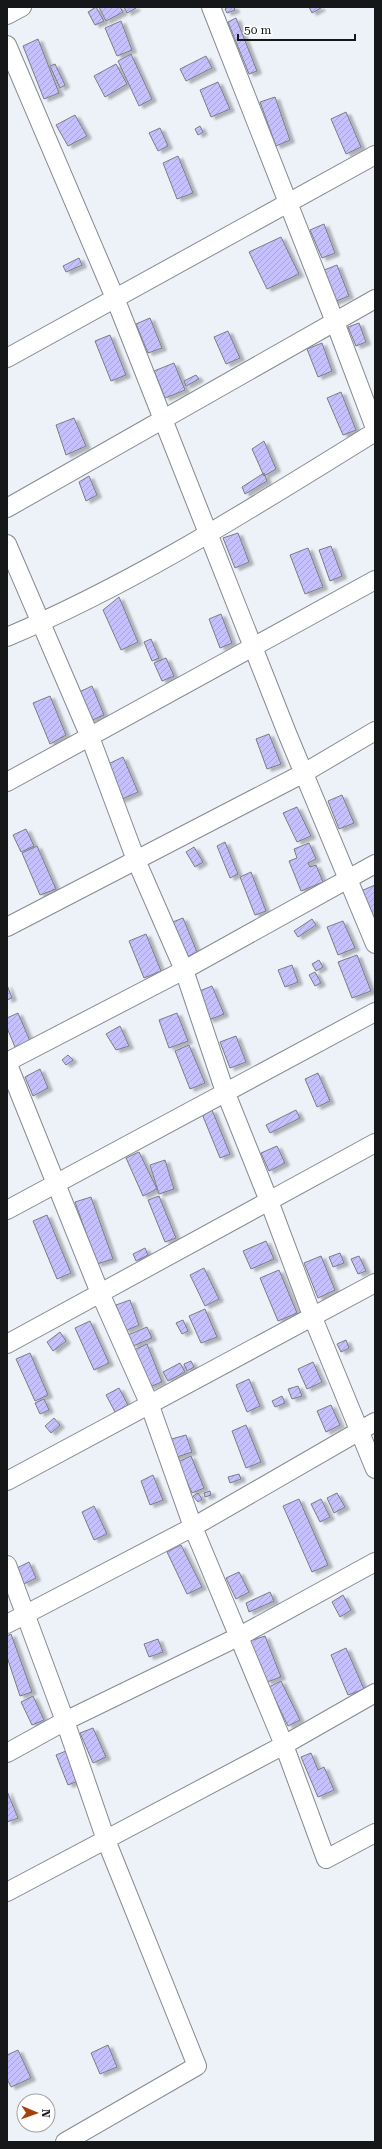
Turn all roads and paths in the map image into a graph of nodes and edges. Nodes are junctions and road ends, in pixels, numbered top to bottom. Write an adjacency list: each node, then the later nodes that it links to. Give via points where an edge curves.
1 (22, 7): 3 (street)
2 (211, 7): 6 (street)
3 (7, 15)
4 (7, 45): 7 (street)
5 (375, 155): 6 (street)
6 (288, 202): 7 (street); 9 (street)
7 (115, 298): 10 (street); 11 (street)
8 (375, 299): 9 (street)
9 (336, 322): 11 (street); 12 (street)
10 (7, 358)
11 (163, 418): 14 (street); 15 (street)
12 (375, 428)
13 (375, 432): 15 (street)
14 (7, 508)
15 (209, 535): 18 (street, via 93,598); 20 (street)
16 (7, 544): 18 (street)
17 (375, 580): 20 (street)
18 (41, 622): 19 (street); 22 (street)
19 (7, 637)
20 (253, 647): 22 (street); 23 (street)
21 (375, 731): 23 (street)
22 (90, 737): 24 (street); 25 (street)
23 (304, 773): 25 (street); 27 (street)
24 (7, 782)
25 (136, 860): 28 (street); 30 (street)
26 (375, 864): 27 (street)
27 (348, 879): 29 (street); 30 (street)
28 (7, 927)
29 (375, 944)
30 (184, 970): 32 (street); 33 (street)
31 (375, 1012): 33 (street)
32 (7, 1062): 35 (street)
33 (226, 1094): 35 (street); 36 (street)
34 (375, 1143): 36 (street)
35 (57, 1184): 37 (street); 39 (street)
36 (269, 1201): 39 (street); 40 (street)
37 (7, 1210)
38 (375, 1284): 40 (street)
39 (100, 1293): 41 (street); 42 (street)
40 (313, 1318): 42 (street); 43 (street)
41 (7, 1344)
42 (149, 1403): 45 (street); 46 (street)
43 (367, 1427): 44 (street); 46 (street)
44 (375, 1469)
45 (7, 1481)
46 (194, 1527): 49 (street); 51 (street)
47 (375, 1562): 51 (street)
48 (7, 1565): 49 (street)
49 (25, 1615): 50 (street); 53 (street)
50 (7, 1624)
51 (240, 1636): 53 (street); 54 (street)
52 (375, 1693): 54 (street)
53 (65, 1721): 55 (street); 57 (street)
54 (284, 1745): 56 (street, via 326,1858); 57 (street)
55 (7, 1753)
56 (375, 1833)
57 (106, 1840): 58 (street); 59 (street, via 197,2066)
58 (7, 1892)
59 (65, 2142)

